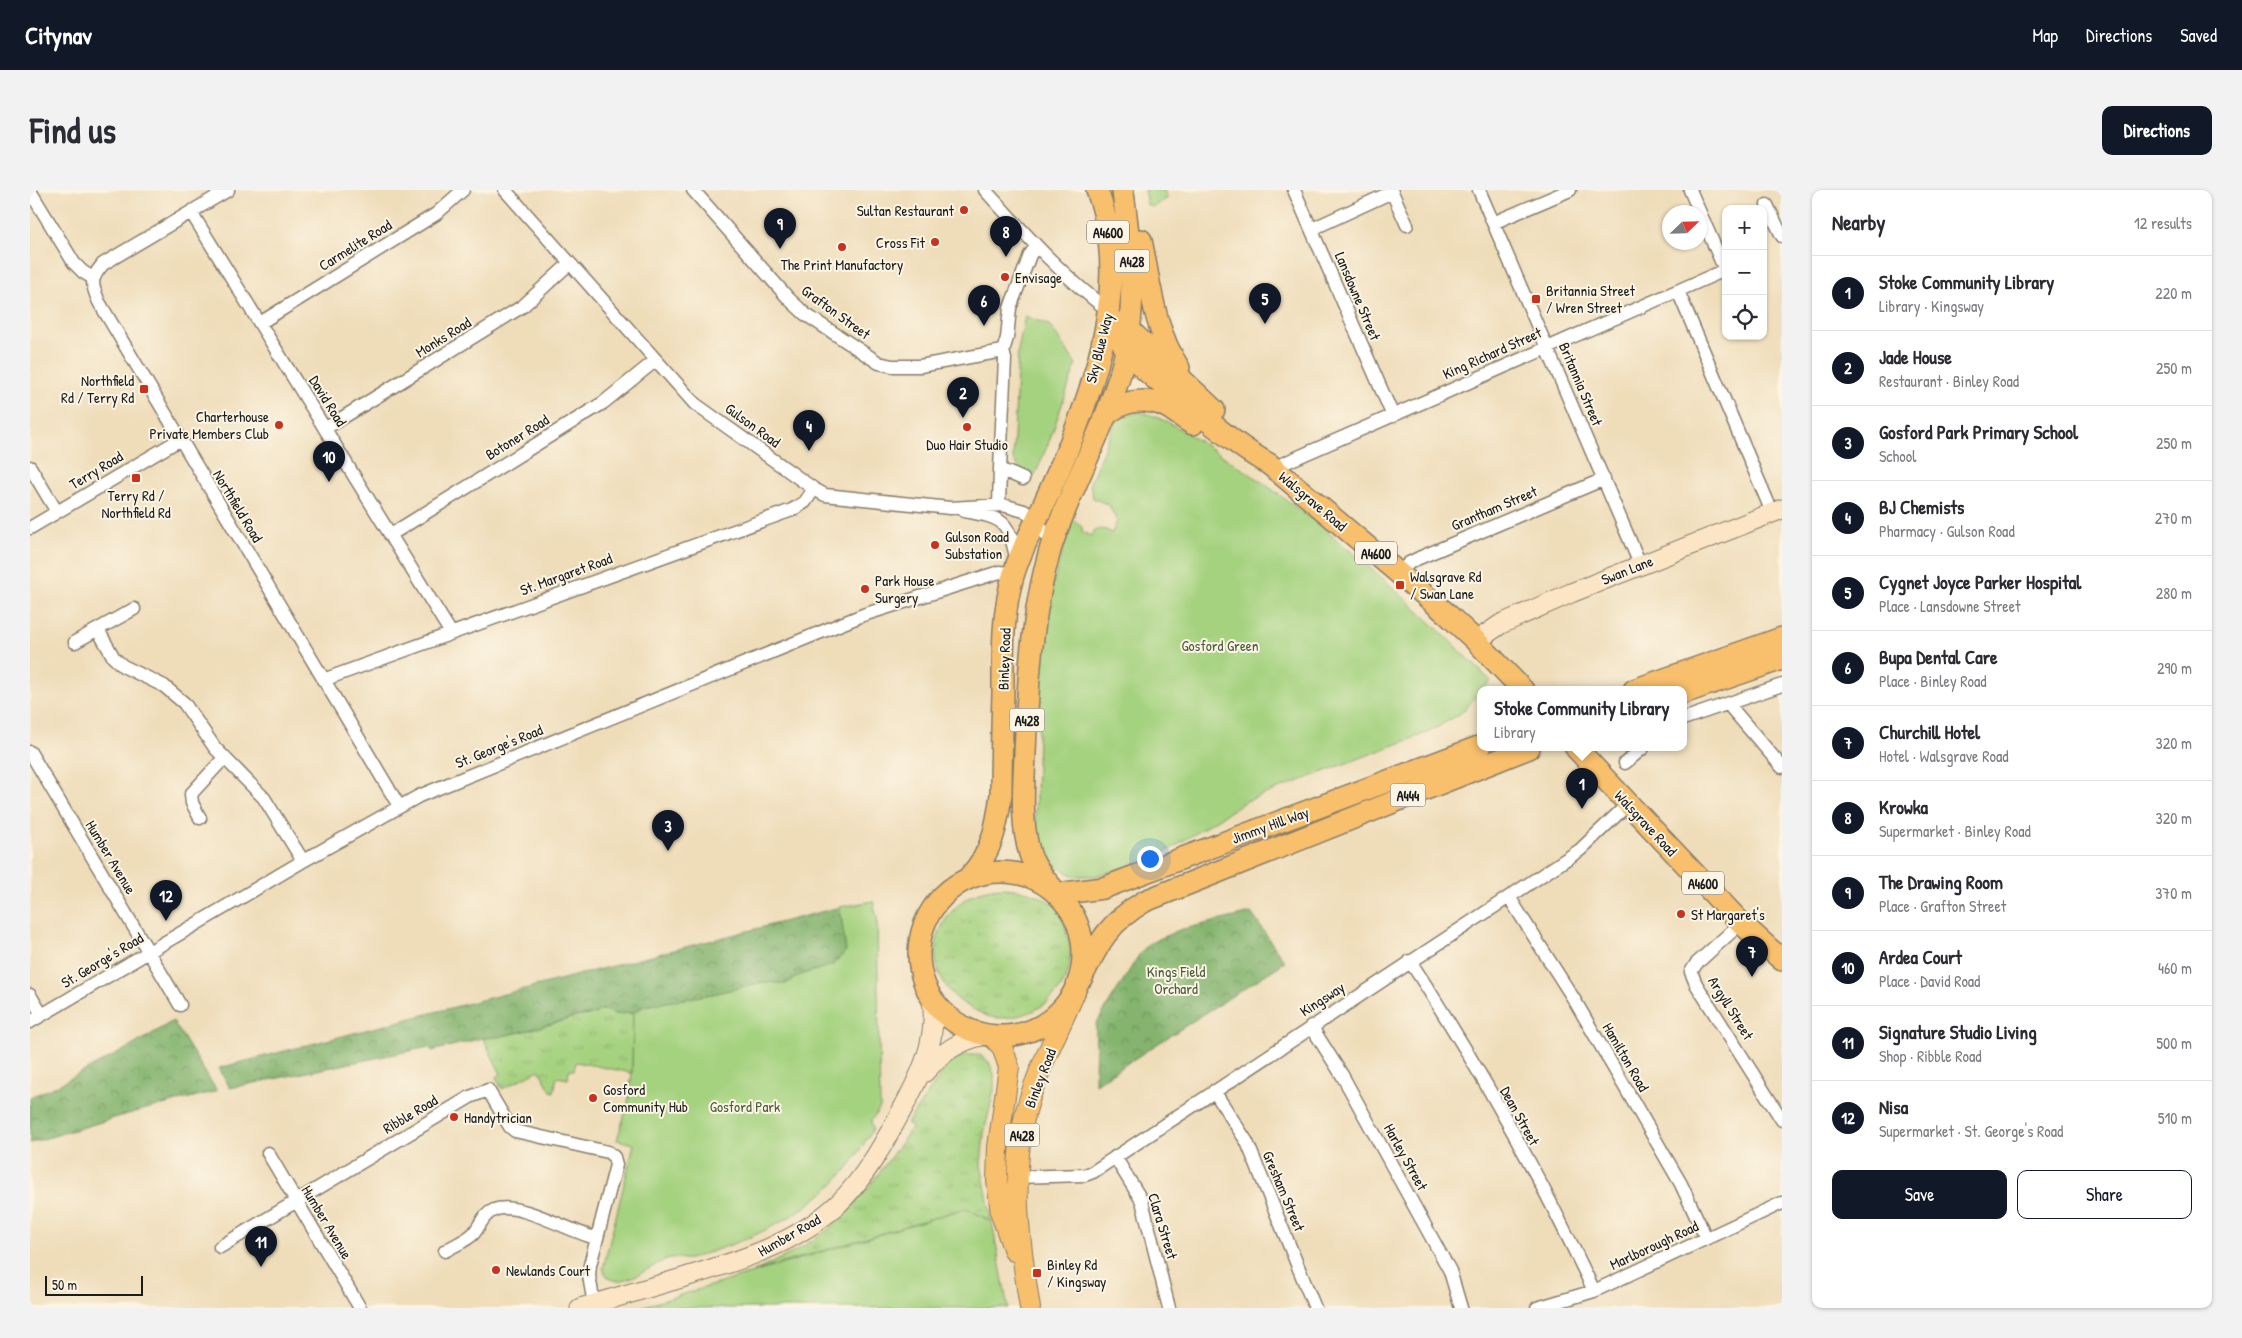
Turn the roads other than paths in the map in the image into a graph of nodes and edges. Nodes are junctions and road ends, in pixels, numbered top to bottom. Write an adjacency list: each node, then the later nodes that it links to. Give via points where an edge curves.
1 (228, 190): 15 (street)
2 (463, 190): 27 (street, Carmelite Road, via 436,214)
3 (505, 190): 21 (street, Gulson Road)
4 (693, 190): 30 (street, Grafton Street, via 805,314 878,363 920,366)
5 (985, 190): 20 (street)
6 (1097, 190): 26 (highway, Sky Blue Way / A4600, via 1110,245)
7 (1294, 190): 18 (street, Lansdowne Street)
8 (1479, 190): 16 (street, Britannia Street)
9 (1570, 190): 16 (street)
10 (1690, 190): 22 (street)
11 (30, 191): 24 (street, via 74,263)
12 (1123, 191): 28 (highway, A428, via 1131,253 1133,306); 32 (highway, A4600, via 1138,226 1158,323 1174,361)
13 (1391, 191): 17 (street); 18 (street)
14 (1767, 204): 19 (street)
15 (192, 212): 24 (street, via 104,264); 27 (street, David Road)
16 (1493, 223): 29 (street, Britannia Street)
17 (1408, 226)
18 (1312, 229): 33 (street, Lansdowne Street)
19 (1782, 236)
20 (1036, 246): 26 (street, via 1076,285); 30 (street, via 1010,308)
21 (570, 263): 31 (street, Gulson Road); 35 (street, Monks Road, via 523,306)
22 (1722, 263)
23 (1722, 271): 25 (street, King Richard Street)
24 (93, 278): 36 (street, Northfield Road, via 92,286 99,302)
25 (1678, 291): 29 (street, King Richard Street); 47 (street)
26 (1109, 311): 28 (highway, A4600); 46 (highway, Sky Blue Way / A428, via 1098,363 1070,442)
27 (260, 323): 35 (street, David Road)
28 (1128, 340): 32 (highway, A4600); 34 (highway, Sky Blue Way / A428, via 1118,381); 37 (highway, Walsgrave Road / A4600, via 1156,378)
29 (1547, 347): 33 (street, King Richard Street); 41 (street, Britannia Street)
30 (1003, 351): 40 (street)
31 (656, 360): 43 (street, Gulson Road, via 695,404); 50 (street, Botoner Road, via 604,403)
32 (1198, 394): 38 (highway, A4600)
33 (1392, 416): 38 (street, King Richard Street)
34 (1102, 421): 37 (highway, A4600, via 1126,403 1135,400 1153,402); 51 (highway, Sky Blue Way / A428)
35 (326, 428): 50 (street, David Road)
36 (180, 440): 48 (street, Terry Road); 62 (street, Northfield Road)
37 (1249, 453): 38 (highway, Walsgrave Road / A4600)
38 (1271, 466): 54 (highway, Walsgrave Road / A4600)
39 (30, 467): 48 (street)
40 (1000, 469): 42 (street); 44 (street)
41 (1604, 479): 52 (street, Britannia Street); 54 (street, Grantham Street, via 1419,558)
42 (1023, 480)
43 (814, 489): 45 (street, Gulson Road, via 825,495); 57 (street, St. Margaret Road, via 805,502 792,510)
44 (999, 505): 45 (street, Gulson Road); 46 (street, Gulson Road, via 1024,511)
45 (950, 508): 53 (street, via 997,518 1008,530)
46 (1041, 509): 51 (street); 53 (highway, Binley Road / A428)
47 (1777, 511): 52 (main road, Swan Lane)
48 (57, 512): 49 (street, Terry Road)
49 (30, 528)
50 (390, 535): 57 (street, David Road)
51 (1052, 546): 82 (highway, Binley Road / A428, via 1035,619 1024,797 1025,832 1031,856)
52 (1640, 564): 59 (main road, Swan Lane, via 1508,621)
53 (1016, 569): 78 (street, St. George's Road, via 863,615); 81 (highway, Binley Road / A428, via 1005,619 1001,794 997,822 986,856)
54 (1400, 572): 59 (highway, Walsgrave Road / A4600)
55 (134, 609): 56 (street)
56 (98, 630): 60 (street); 74 (street, via 123,666 164,686 179,698)
57 (451, 633): 62 (street, St. Margaret Road)
58 (1782, 638): 65 (highway)
59 (1476, 641): 64 (highway, Walsgrave Road / A4600)
60 (75, 642)
61 (1782, 659): 66 (highway)
62 (323, 680): 78 (street, Northfield Road)
63 (1782, 685): 67 (street)
64 (1519, 686)
65 (1645, 686)
66 (1687, 692)
67 (1728, 704): 68 (street); 76 (street)
68 (1687, 718)
69 (1477, 748): 82 (highway, Jimmy Hill Way / A444, via 1103,888)
70 (1520, 751): 88 (highway, Jimmy Hill Way / A444, via 1145,901 1126,912 1100,940)
71 (1579, 751): 77 (highway, Walsgrave Road / A4600)
72 (1640, 751): 75 (street)
73 (30, 752): 85 (street, Humber Avenue)
74 (225, 758): 79 (street, via 191,794); 80 (street, via 264,798)
75 (1626, 763)
76 (1782, 767)
77 (1628, 804): 83 (street, Kingsway, via 1580,850); 84 (highway, Walsgrave Road / A4600)
78 (399, 806): 80 (street, St. George's Road)
79 (200, 818)
80 (303, 861): 85 (street, St. George's Road)
81 (969, 877): 82 (highway, via 1001,873 1027,876); 90 (highway, via 939,901 927,920 921,942 921,966 925,986)
82 (1055, 891): 88 (highway, via 1072,915 1085,947 1085,964)
83 (1508, 896): 87 (street, Kingsway); 106 (street, Hamilton Road, via 1638,1109 1681,1184)
84 (1741, 923): 86 (highway, Walsgrave Road / A4600); 98 (street, Argyll Street, via 1691,972)
85 (148, 952): 91 (street, Humber Avenue); 92 (street, St. George's Road)
86 (1782, 960)
87 (1410, 961): 94 (street, Kingsway); 110 (street, Dean Street, via 1503,1117 1565,1230)
88 (1078, 986): 95 (highway, via 1056,1013 1039,1026 1015,1034); 102 (main road, Binley Road / A428, via 1040,1072 1025,1118)
89 (30, 995): 92 (street)
90 (932, 999): 95 (highway, via 954,1022); 96 (main road, Humber Road, via 932,1037)
91 (180, 1005)
92 (42, 1015): 93 (street, St. George's Road)
93 (30, 1022)
94 (1311, 1026): 97 (street, Kingsway); 116 (street, Harley Street, via 1342,1075 1450,1271)
95 (988, 1035): 96 (main road, Humber Road, via 964,1040 952,1047); 109 (main road, Binley Road / A428, via 1002,1048 1009,1067 997,1180 1001,1214)
96 (919, 1078): 111 (main road, Humber Road, via 881,1148 857,1183 837,1204 803,1230 744,1260)
97 (1214, 1091): 101 (street, Kingsway); 115 (street, Gresham Street, via 1247,1142)
98 (1782, 1120)
99 (268, 1153): 103 (street, Humber Avenue)
100 (614, 1157): 103 (street, Ribble Road, via 608,1152 515,1131 488,1090 470,1097); 105 (street, Humber Road, via 616,1164)
101 (1115, 1158): 102 (street, Kingsway, via 1085,1175); 114 (street, Clara Street, via 1142,1201)
102 (1016, 1177): 109 (main road, Binley Road / A428)
103 (295, 1200): 107 (street, Ribble Road); 112 (street, Humber Avenue)
104 (1782, 1203): 106 (street, Marlborough Road)
105 (596, 1238): 108 (street, via 518,1210 496,1210 482,1219 474,1234); 111 (street, Humber Road)
106 (1706, 1238): 110 (street, Marlborough Road)
107 (220, 1247)
108 (445, 1251)
109 (1026, 1286): 113 (main road, Binley Road / A428)
110 (1594, 1291): 117 (street, Marlborough Road)
111 (587, 1306)
112 (360, 1308)
113 (1030, 1308)
114 (1169, 1308)
115 (1315, 1308)
116 (1461, 1308)
117 (1537, 1308)

